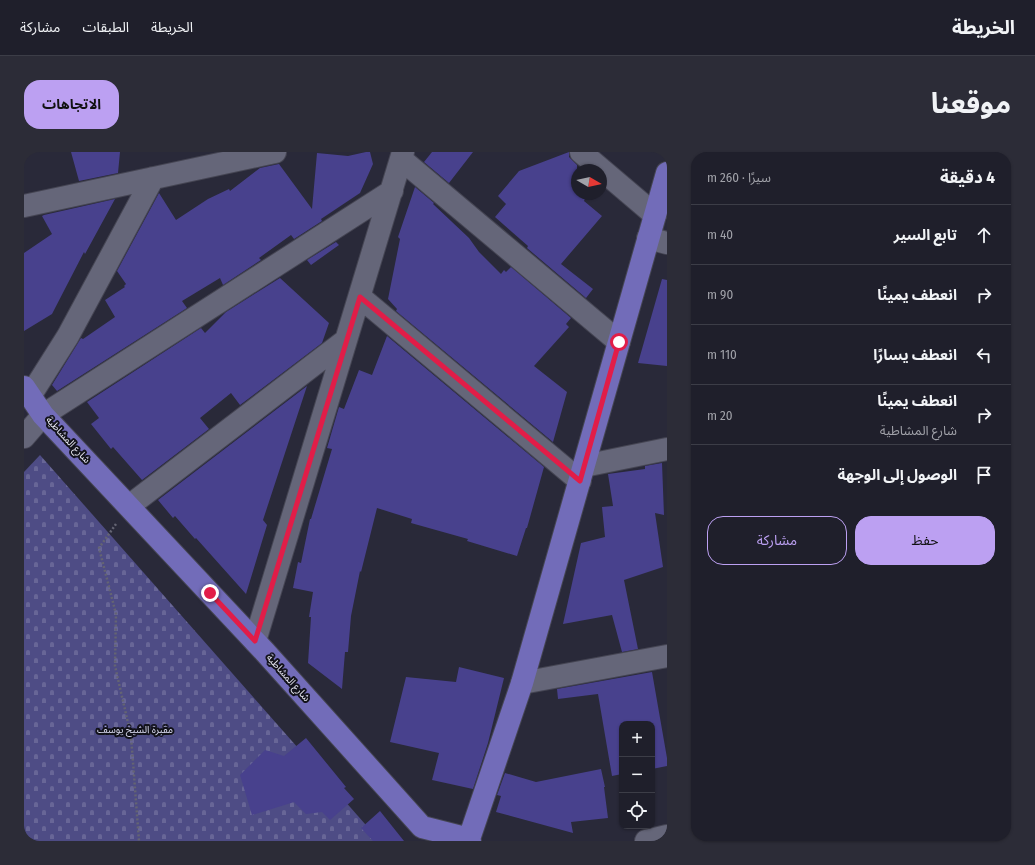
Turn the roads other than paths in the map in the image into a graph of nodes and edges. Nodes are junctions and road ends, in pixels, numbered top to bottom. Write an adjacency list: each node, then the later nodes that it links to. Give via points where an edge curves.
1 (275, 152): 5 (street)
2 (581, 152): 8 (street)
3 (402, 156): 6 (street); 12 (street)
4 (667, 173): 8 (main road)
5 (153, 178): 7 (street); 13 (street, via 68,336)
6 (392, 191): 10 (street); 14 (street)
7 (24, 206)
8 (655, 215): 9 (main road)
9 (658, 241): 12 (main road)
10 (360, 297): 11 (street); 17 (street)
11 (346, 340): 18 (street); 19 (street)
12 (619, 342): 17 (main road)
13 (27, 391): 14 (main road, شارع المشاطية)
14 (43, 415): 15 (street); 18 (main road, شارع المشاطية)
15 (24, 437)
16 (667, 449): 17 (street)
17 (582, 473): 21 (main road)
18 (129, 506): 19 (main road, شارع المشاطية)
19 (255, 641): 23 (main road, شارع المشاطية, via 422,827)
20 (667, 656): 21 (street)
21 (522, 683): 23 (main road)
22 (667, 836): 24 (street)
23 (472, 840)
24 (646, 841)

